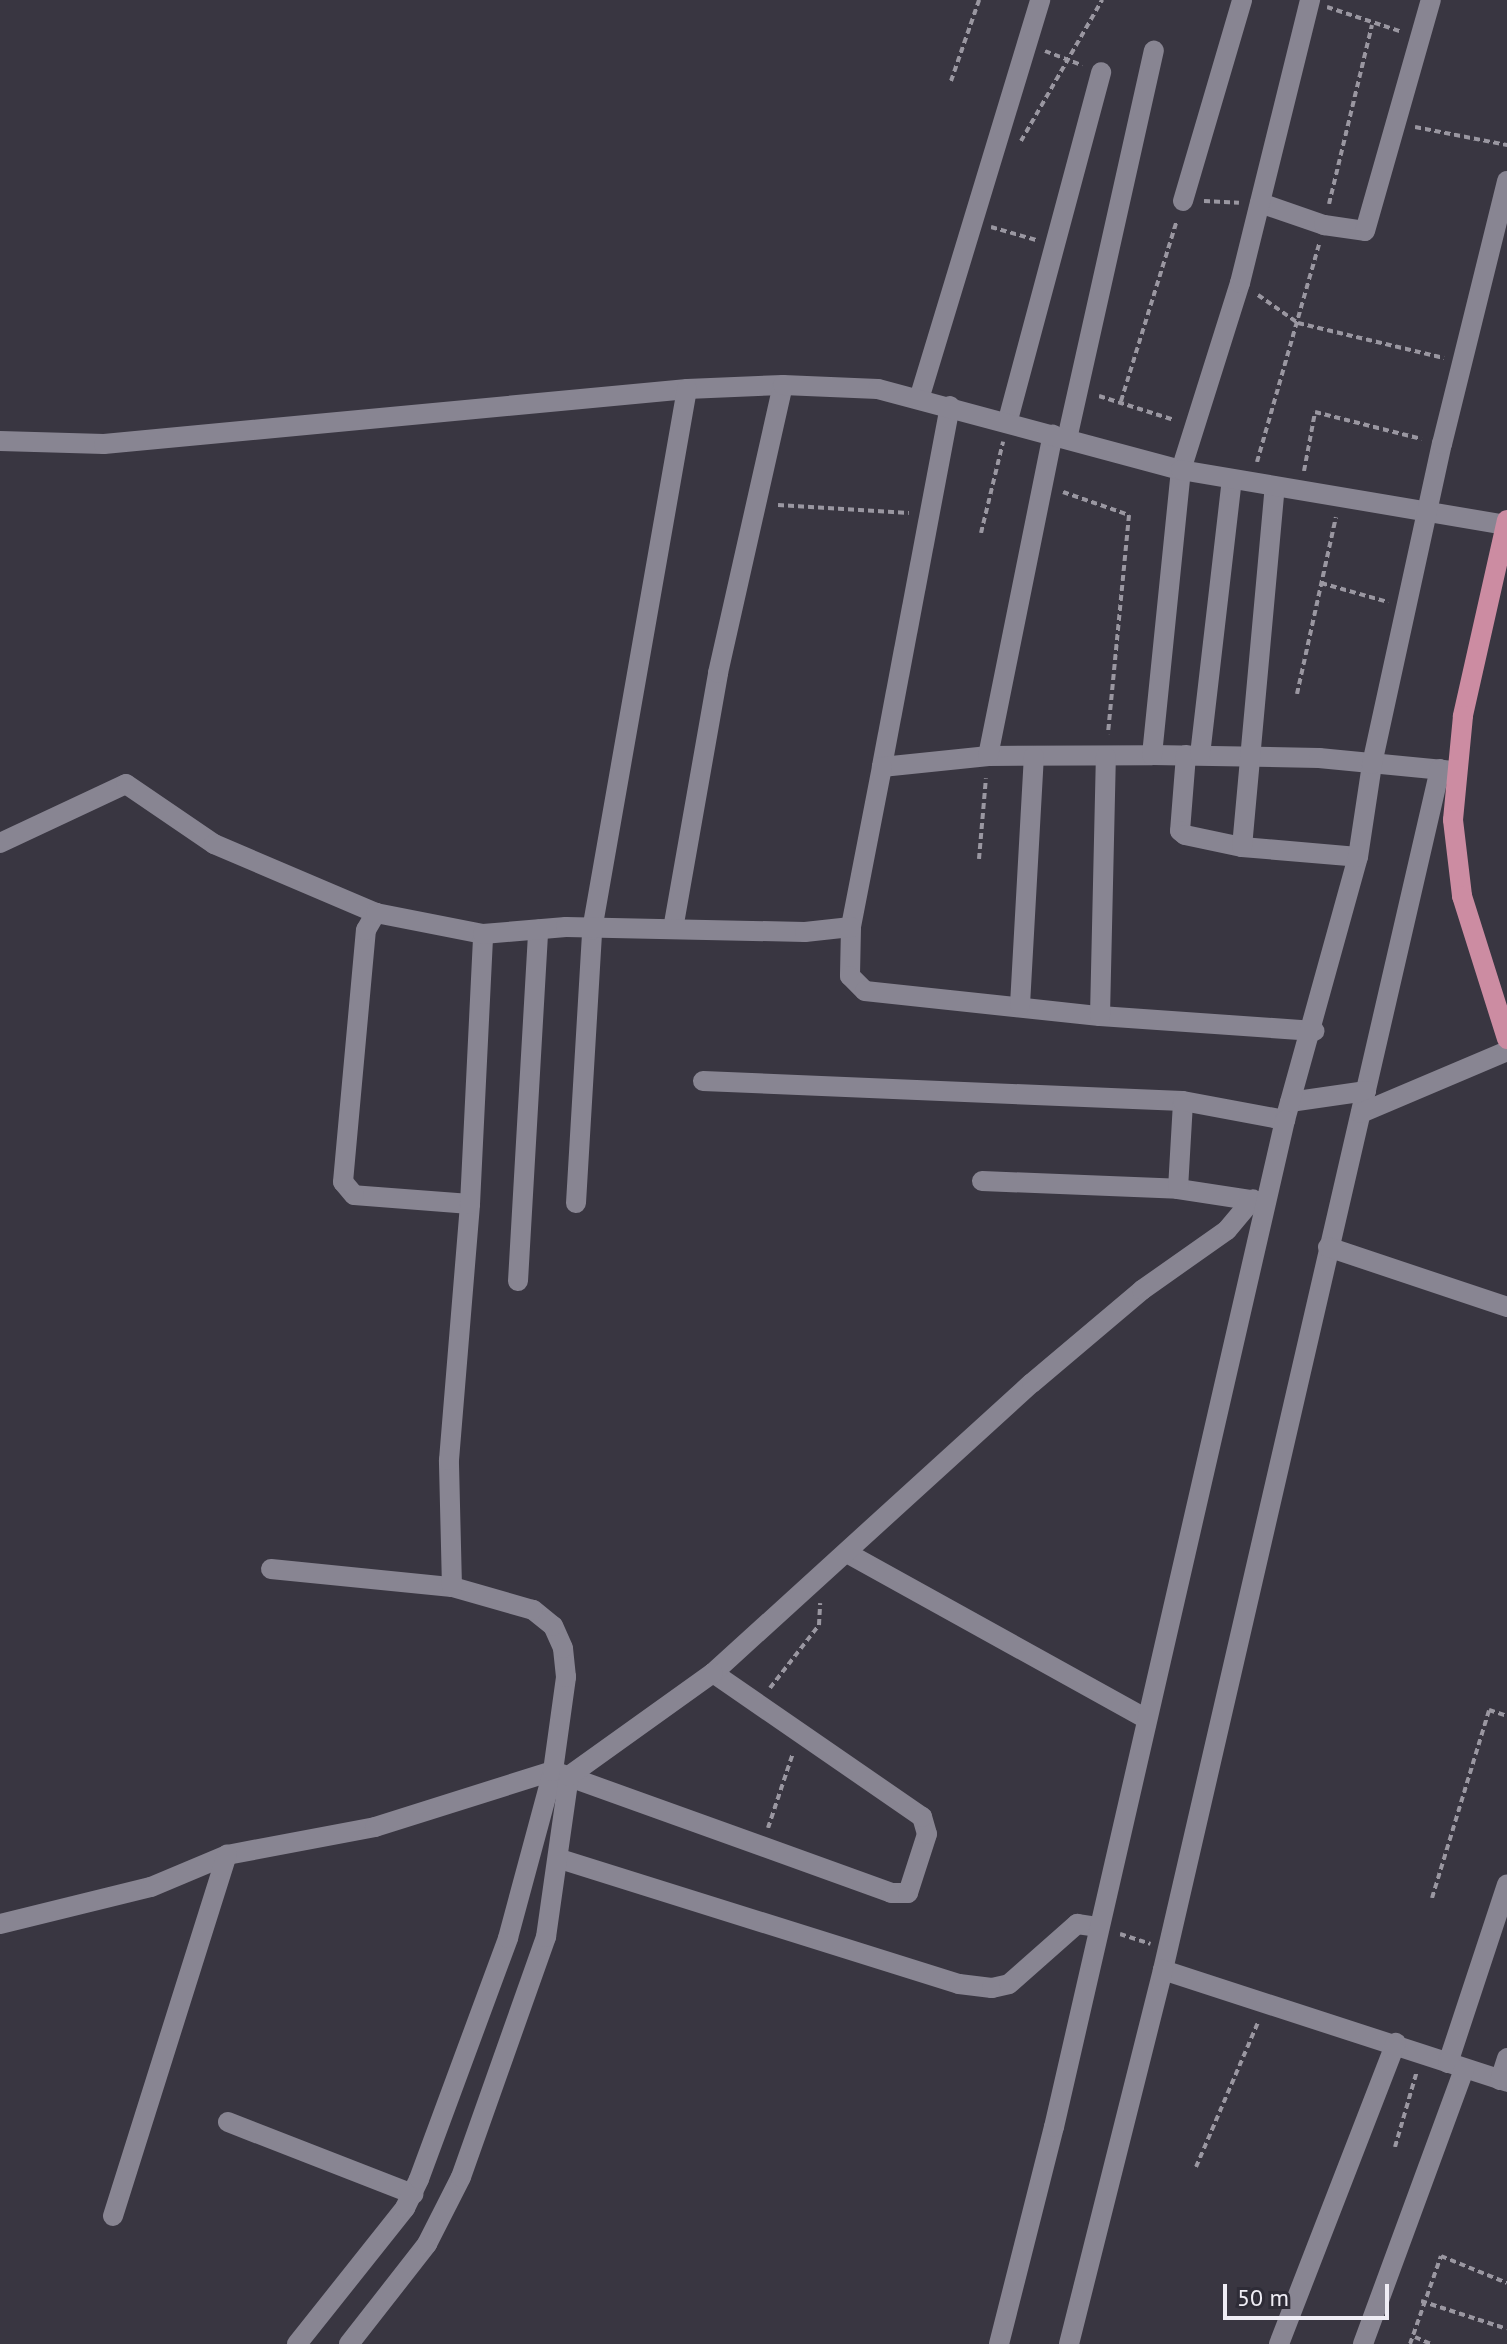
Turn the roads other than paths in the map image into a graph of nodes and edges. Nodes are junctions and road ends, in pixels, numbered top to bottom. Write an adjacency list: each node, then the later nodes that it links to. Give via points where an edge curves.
1 (1040, 0): 12 (street)
2 (1242, 0): 8 (street)
3 (1310, 0): 9 (street)
4 (1431, 0): 9 (street, via 1370,224 1356,234)
5 (1154, 51): 15 (street)
6 (1101, 72): 14 (street)
7 (1507, 181): 20 (street)
8 (1183, 201)
9 (1260, 203): 17 (street)
10 (783, 385): 11 (street); 12 (street, via 848,384); 36 (street, via 718,673)
11 (687, 389): 16 (street, via 104,444); 38 (street)
12 (919, 399): 13 (street)
13 (950, 406): 14 (street); 29 (street)
14 (1008, 420): 15 (street)
15 (1060, 437): 17 (street); 24 (street, via 1044,487)
16 (0, 441)
17 (1181, 470): 18 (street); 22 (street)
18 (1241, 482): 19 (street); 23 (street)
19 (1275, 487): 20 (street); 27 (street)
20 (1429, 512): 21 (street); 28 (street)
21 (1506, 522): 30 (main road)
22 (1152, 755): 23 (street); 26 (street)
23 (1193, 755): 27 (street); 32 (street, via 1180,831)
24 (988, 756): 25 (street); 29 (street)
25 (1034, 756): 26 (street); 40 (street)
26 (1106, 757): 41 (street)
27 (1251, 758): 28 (street); 32 (street)
28 (1372, 764): 30 (street); 33 (street)
29 (882, 767): 35 (street)
30 (1448, 770): 43 (main road, via 1454,859); 46 (street)
31 (0, 843): 34 (street, via 126,784 214,844)
32 (1242, 847): 33 (street)
33 (1358, 857): 42 (street)
34 (376, 913): 39 (street); 54 (street, via 361,941 345,1190)
35 (851, 927): 36 (street, via 805,932); 40 (street, via 850,976 865,991)
36 (673, 929): 38 (street)
37 (538, 930): 38 (street); 39 (street); 56 (street)
38 (592, 930): 53 (street)
39 (483, 934): 54 (street)
40 (1020, 1005): 41 (street)
41 (1100, 1016): 42 (street)
42 (1314, 1031): 48 (street)
43 (1507, 1039)
44 (1507, 1051): 49 (street)
45 (703, 1081): 47 (street)
46 (1366, 1091): 48 (street); 49 (street)
47 (1183, 1101): 48 (street); 51 (street)
48 (1287, 1111): 52 (street)
49 (1361, 1113): 55 (street)
50 (982, 1181): 51 (street)
51 (1178, 1189): 52 (street)
52 (1258, 1201): 58 (street, via 1032,1383); 62 (street)
53 (576, 1203)
54 (470, 1204): 60 (street, via 449,1460)
55 (1328, 1247): 57 (street); 69 (street)
56 (518, 1281)
57 (1507, 1307)
58 (847, 1553): 61 (street); 62 (street)
59 (271, 1569): 60 (street)
60 (452, 1587): 63 (street, via 533,1610 553,1626 563,1648 566,1677)
61 (713, 1673): 63 (street); 63 (street, via 922,1817 927,1834 908,1893 891,1893)
62 (1145, 1718): 68 (street)
63 (561, 1774): 64 (street, via 375,1827); 65 (street); 75 (street, via 508,1938)
64 (227, 1855): 67 (street, via 151,1887); 76 (street)
65 (560, 1859): 68 (street, via 959,1984 1009,1984 1077,1924); 78 (street, via 546,1937 448,2206 427,2244)
66 (1507, 1885): 72 (street)
67 (0, 1924)
68 (1099, 1927): 79 (street)
69 (1166, 1960): 70 (street, via 1265,2006); 80 (street)
70 (1396, 2043): 72 (street); 81 (street)
71 (1507, 2058): 73 (street)
72 (1456, 2066): 73 (street); 82 (street)
73 (1503, 2081)
74 (228, 2122): 75 (street)
75 (413, 2194): 77 (street)
76 (113, 2216)
77 (297, 2344)
78 (349, 2344)
79 (999, 2344)
80 (1069, 2344)
81 (1279, 2344)
82 (1363, 2344)

